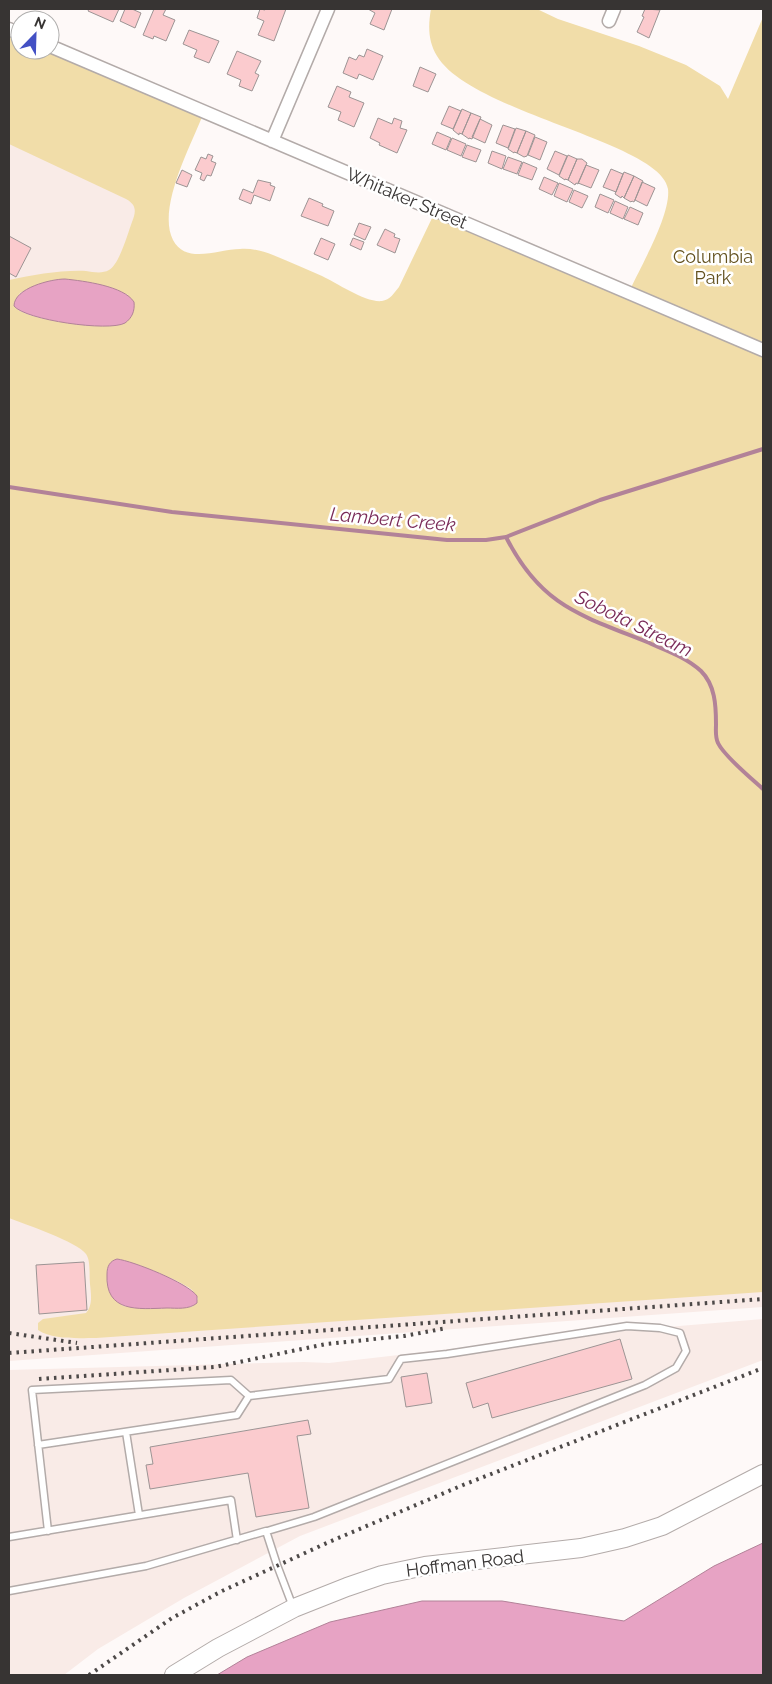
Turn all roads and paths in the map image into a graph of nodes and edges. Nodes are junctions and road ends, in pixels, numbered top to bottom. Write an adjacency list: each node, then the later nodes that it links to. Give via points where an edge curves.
1 (328, 9): 5 (street)
2 (614, 9): 3 (street)
3 (608, 21)
4 (60, 50): 5 (street, Whitaker Street)
5 (272, 141): 6 (street, Whitaker Street)
6 (763, 350)
7 (249, 1396): 8 (lane, via 237,1415); 9 (lane, via 231,1380 32,1390); 13 (lane, via 389,1379 401,1359 627,1326 680,1333 686,1351 676,1368 645,1385 314,1517)
8 (126, 1432): 9 (lane); 11 (lane)
9 (38, 1445): 12 (lane)
10 (763, 1474): 17 (street, Hoffman Road, via 662,1526 625,1538 581,1548 424,1566 347,1586)
11 (139, 1515): 12 (lane); 15 (lane, via 231,1500)
12 (48, 1531): 14 (lane)
13 (264, 1532): 15 (lane); 17 (lane)
14 (9, 1537)
15 (237, 1540): 16 (lane, via 146,1566)
16 (9, 1591)
17 (294, 1608): 18 (street, Hoffman Road)
18 (174, 1675)

